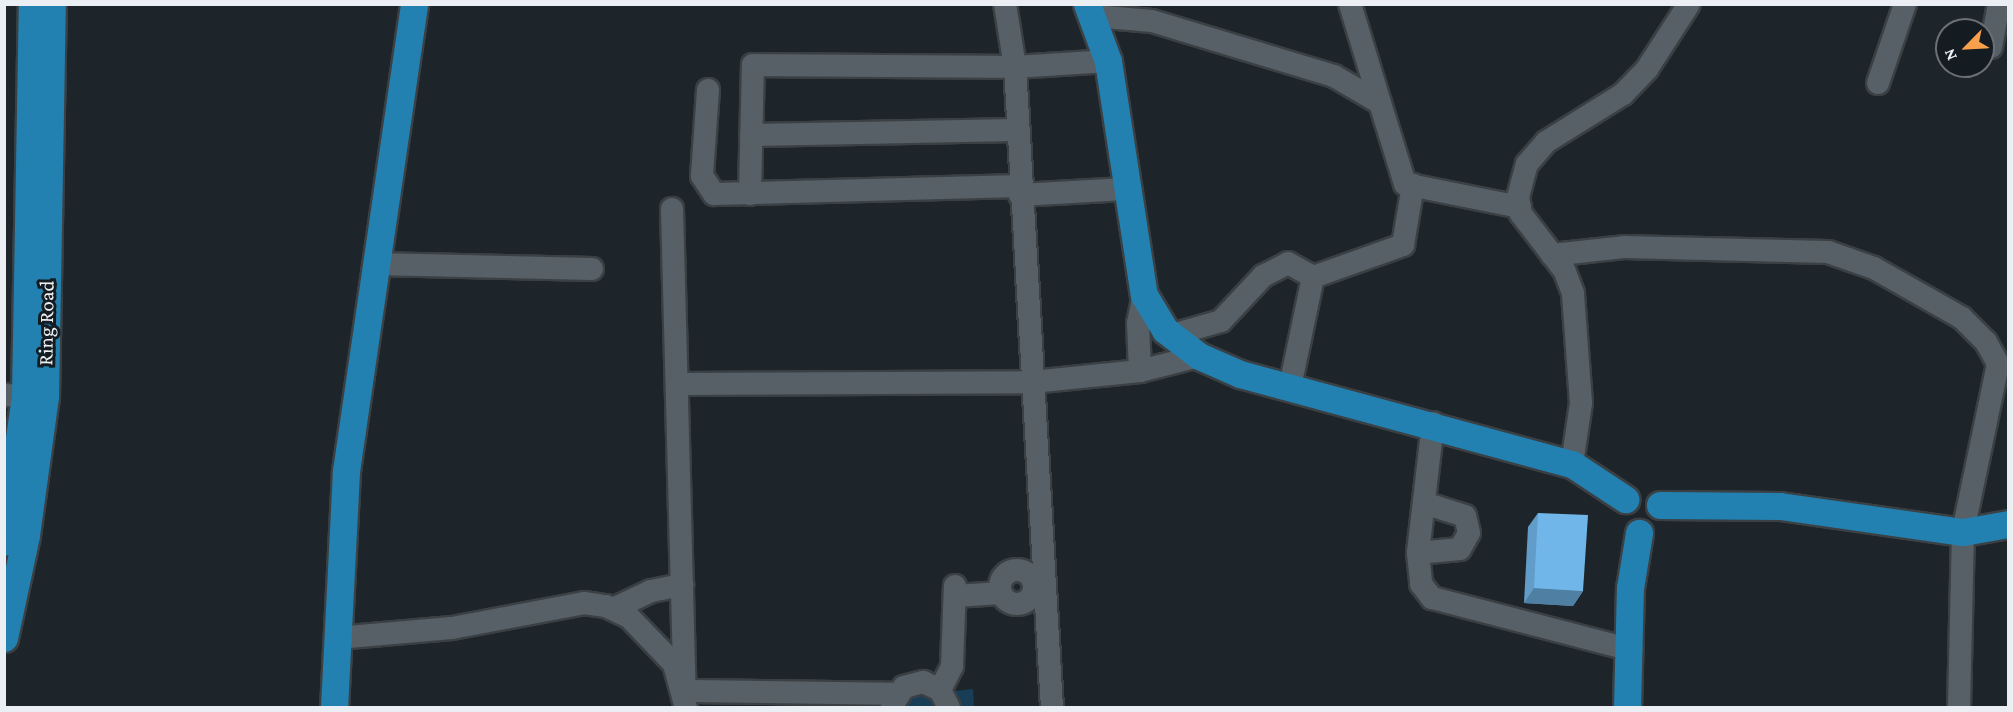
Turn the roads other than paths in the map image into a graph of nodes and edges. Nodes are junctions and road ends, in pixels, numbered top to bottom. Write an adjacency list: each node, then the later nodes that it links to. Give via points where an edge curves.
1 (32, 4): 36 (main road, Ring Road)
2 (52, 4): 55 (main road, Ring Road, via 45,397 26,535)
3 (414, 4): 26 (main road)
4 (1005, 4): 13 (street)
5 (1350, 4): 16 (street)
6 (1689, 4): 23 (street, via 1647,69 1623,94 1555,135 1527,164)
7 (1905, 4): 14 (street)
8 (1999, 4): 11 (street)
9 (1091, 10): 10 (street); 12 (main road)
10 (1154, 13): 16 (street, via 1334,76)
11 (1995, 26)
12 (1108, 61): 13 (street); 20 (main road)
13 (1015, 67): 17 (street); 18 (street, via 753,65)
14 (1878, 83)
15 (708, 90): 22 (street, via 703,185 714,194)
16 (1380, 103): 19 (street, via 1406,184)
17 (1018, 130): 18 (street); 21 (street)
18 (751, 135): 22 (street)
19 (1413, 185): 23 (street); 28 (street, via 1403,244)
20 (1125, 189): 21 (street); 29 (main road)
21 (1020, 191): 22 (street); 33 (street)
22 (750, 194)
23 (1520, 207): 25 (street)
24 (672, 209): 34 (street)
25 (1552, 255): 38 (street, via 1573,293 1581,344 1581,403); 43 (street, via 1624,247 1828,252 1874,268 1962,318 1998,364)
26 (376, 264): 27 (street); 54 (main road, via 346,471)
27 (592, 269)
28 (1313, 277): 30 (street, via 1288,263 1263,276 1221,321); 35 (street)
29 (1144, 295): 30 (main road); 32 (street, via 1138,323)
30 (1172, 335): 31 (main road)
31 (1199, 356): 32 (street); 35 (main road)
32 (1140, 371): 33 (street)
33 (1032, 382): 34 (street); 47 (street)
34 (677, 384): 49 (street)
35 (1290, 387): 37 (main road)
36 (15, 395): 45 (main road, Ring Road)
37 (1433, 423): 38 (main road); 40 (street)
38 (1572, 464): 39 (main road)
39 (1625, 498): 41 (main road, via 1647,492); 44 (main road, via 1622,520)
40 (1424, 503): 46 (street); 46 (street, via 1465,516 1469,532 1460,549)
41 (1660, 505): 43 (main road, via 1780,506); 44 (main road, via 1656,527)
42 (2008, 524): 43 (main road)
43 (1963, 532): 63 (street)
44 (1639, 533): 56 (main road, via 1630,588)
45 (4, 542)
46 (1418, 553): 56 (street, via 1421,584 1432,598)
47 (1044, 555): 48 (street); 53 (street)
48 (1025, 572): 50 (street, via 1008,572); 51 (street, via 1034,585)
49 (682, 585): 52 (street, via 651,591); 57 (street)
50 (1001, 593): 51 (street, via 1008,602); 58 (street, via 955,591 952,666)
51 (1025, 603): 53 (street)
52 (613, 609): 54 (street, via 584,603 452,628); 57 (street, via 651,638 674,664)
53 (1048, 631): 61 (street)
54 (337, 638): 60 (main road)
55 (4, 639)
56 (1631, 650): 62 (main road)
57 (686, 699): 59 (street)
58 (944, 699): 59 (street, via 913,683)
59 (894, 701)
60 (334, 708)
61 (1052, 708)
62 (1627, 708)
63 (1959, 708)

